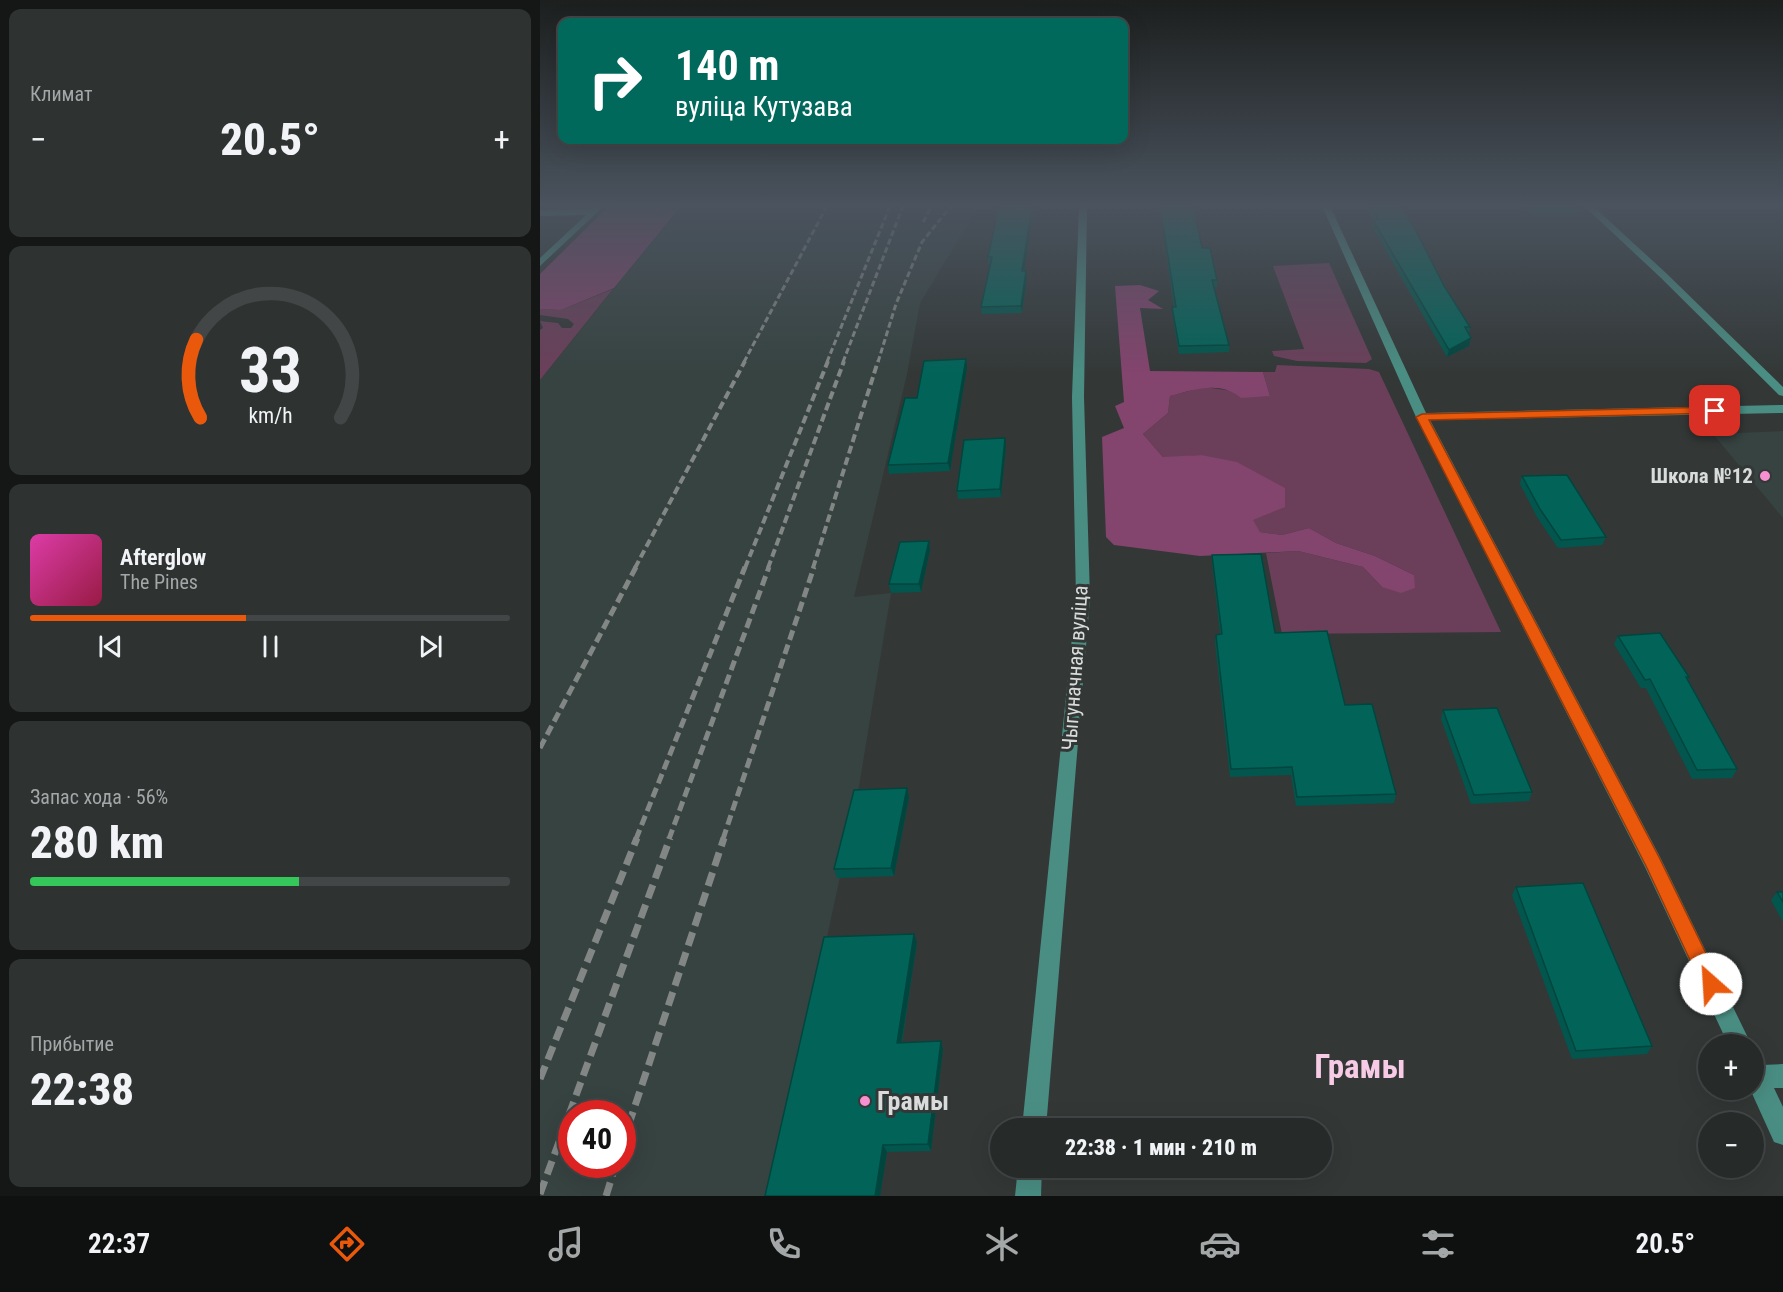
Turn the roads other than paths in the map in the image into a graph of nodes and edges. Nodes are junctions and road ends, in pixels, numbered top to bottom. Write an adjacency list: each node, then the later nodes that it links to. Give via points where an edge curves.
1 (1082, 262): 11 (street, Чыгуначная вуліца, via 1078,397 1083,598)
2 (1351, 262): 6 (street)
3 (1649, 262): 4 (street)
4 (1783, 393)
5 (1783, 409): 6 (street)
6 (1422, 417): 7 (street, via 1653,863)
7 (1735, 1034)
8 (1764, 1075): 9 (street)
9 (1783, 1076)
10 (1764, 1095): 12 (street)
11 (1035, 1118)
12 (1783, 1133)
13 (1029, 1178): 14 (street)
14 (1028, 1196)

